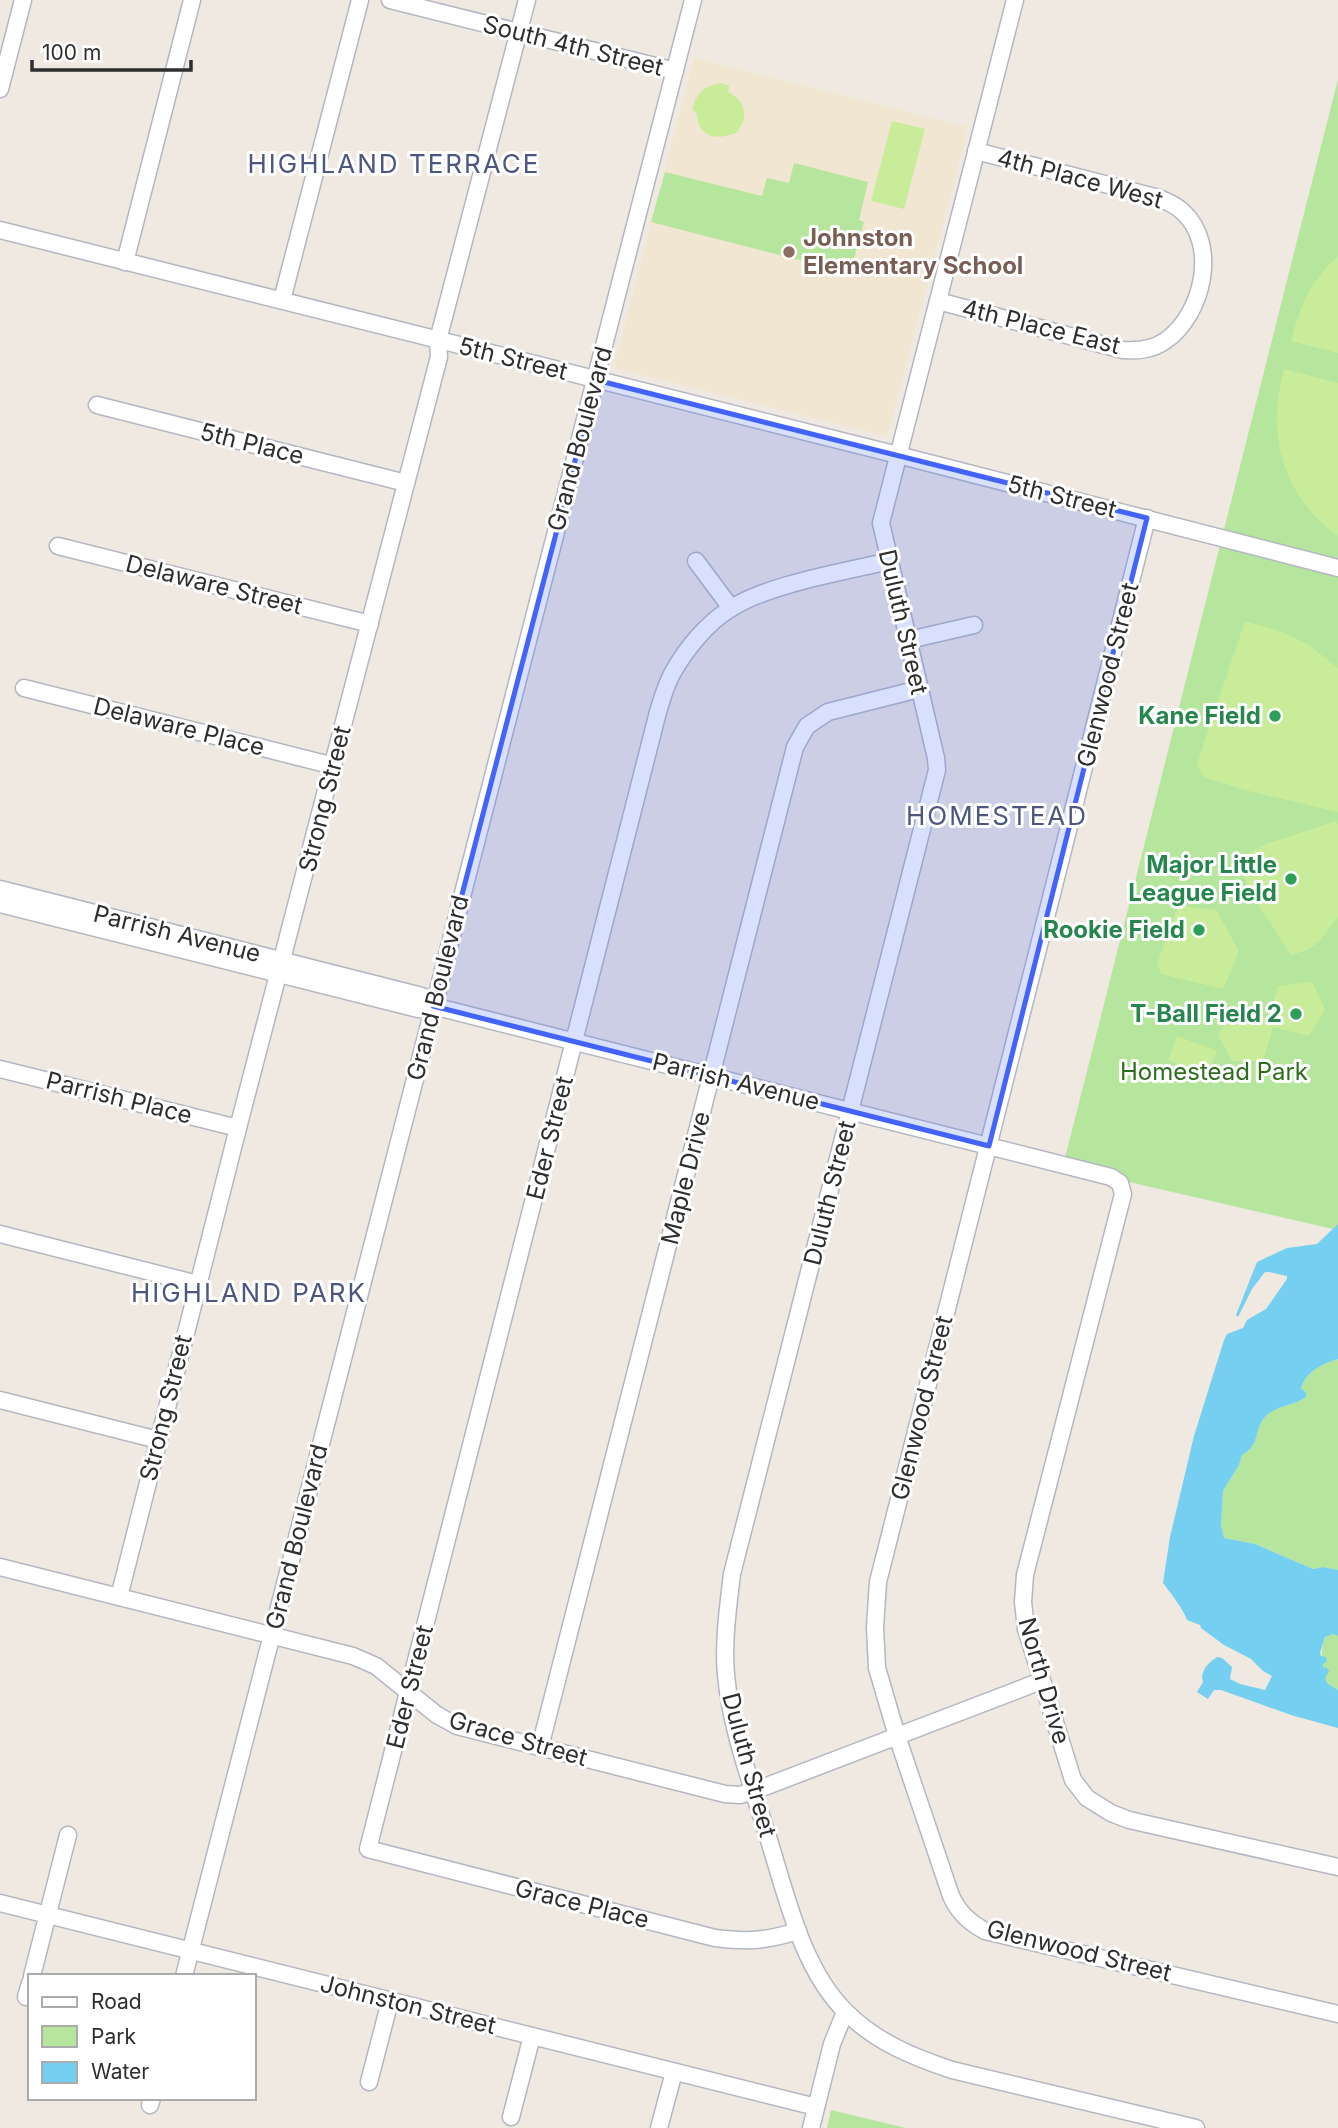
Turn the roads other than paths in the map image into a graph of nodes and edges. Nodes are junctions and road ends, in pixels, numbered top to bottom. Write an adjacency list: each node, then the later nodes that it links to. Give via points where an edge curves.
1 (23, 0): 10 (street)
2 (192, 0): 13 (street)
3 (360, 0): 15 (street)
4 (390, 0): 8 (street, South 4th Street)
5 (527, 0): 8 (street, Strong Street)
6 (694, 0): 9 (street, Grand Boulevard)
7 (1015, 0): 11 (street, Duluth Street)
8 (518, 33): 9 (street, South 4th Street); 17 (street, Strong Street)
9 (675, 71): 18 (street, Grand Boulevard)
10 (0, 89)
11 (976, 151): 14 (street, 4th Place West, via 1174,205 1185,213 1203,251); 16 (street, Duluth Street)
12 (0, 230): 13 (street, 5th Street)
13 (125, 262): 15 (street, 5th Street)
14 (1199, 290): 16 (street, 4th Place East, via 1182,325 1166,341 1136,351)
15 (282, 300): 17 (street, 5th Street)
16 (938, 301): 20 (street, Duluth Street)
17 (438, 340): 18 (street, 5th Street); 21 (street, Strong Street, via 439,357)
18 (596, 380): 20 (street, 5th Street); 37 (street, Grand Boulevard)
19 (97, 405): 21 (street, 5th Place)
20 (898, 455): 22 (street, 5th Street); 25 (street, Duluth Street, via 881,523)
21 (407, 483): 28 (street, Strong Street)
22 (1147, 518): 26 (street, 5th Street); 43 (street, Glenwood Street)
23 (58, 546): 28 (street, Delaware Street)
24 (696, 561): 27 (street)
25 (889, 561): 27 (street, Eder Street, via 761,594); 30 (street, Duluth Street)
26 (1338, 568)
27 (730, 608): 38 (street, Eder Street, via 683,657 657,712)
28 (370, 624): 33 (street, Strong Street)
29 (974, 625): 30 (street)
30 (909, 640): 32 (street, Duluth Street)
31 (23, 688): 33 (street, Delaware Place)
32 (919, 689): 40 (street, Maple Drive, via 828,712 799,737); 41 (street, Duluth Street, via 937,770)
33 (334, 765): 36 (street, Strong Street)
34 (0, 889): 36 (street, Parrish Avenue)
35 (0, 904): 36 (street, Parrish Avenue)
36 (281, 967): 37 (street, Parrish Avenue, via 422,996); 42 (street, Strong Street)
37 (433, 1006): 38 (street, Parrish Avenue); 51 (street, Grand Boulevard)
38 (575, 1042): 40 (street, Parrish Avenue); 53 (street, Eder Street)
39 (0, 1069): 42 (street, Parrish Place)
40 (712, 1077): 41 (street, Parrish Avenue); 55 (street, Maple Drive)
41 (851, 1111): 43 (street, Parrish Avenue); 56 (street, Duluth Street, via 732,1574 726,1673 732,1717)
42 (238, 1128): 46 (street, Strong Street)
43 (989, 1146): 44 (street, Parrish Avenue); 54 (street, Glenwood Street, via 877,1582 877,1668)
44 (1120, 1183): 52 (street, North Drive, via 1123,1194 1026,1575 1026,1629)
45 (0, 1234): 46 (street)
46 (198, 1284): 48 (street, Strong Street)
47 (0, 1400): 48 (street)
48 (158, 1440): 50 (street, Strong Street)
49 (0, 1567): 50 (street, Grace Street)
50 (119, 1597): 51 (street, Grace Street)
51 (271, 1635): 53 (street, Grace Street, via 353,1656 376,1666); 63 (street, Grand Boulevard)
52 (1041, 1681): 54 (street, Grace Street); 59 (street, North Drive, via 1073,1780 1087,1798 1129,1819)
53 (409, 1691): 55 (street, Grace Street, via 457,1726); 58 (street, Eder Street)
54 (897, 1736): 56 (street, Grace Street); 68 (street, Glenwood Street, via 951,1896 970,1922 985,1931)
55 (540, 1747): 56 (street, Grace Street, via 725,1794)
56 (754, 1791): 62 (street, Duluth Street)
57 (68, 1835): 61 (street)
58 (368, 1849): 62 (street, Grace Place, via 715,1938 771,1940)
59 (1338, 1867)
60 (0, 1903): 61 (street, Johnston Street)
61 (47, 1915): 63 (street, Johnston Street); 64 (street)
62 (798, 1931): 67 (street, Duluth Street, via 819,1977)
63 (190, 1951): 65 (street, Grand Boulevard); 66 (street, Johnston Street)
64 (32, 1974)
65 (184, 1974)
66 (390, 2001): 69 (street, Johnston Street); 71 (street)
67 (845, 2011): 72 (street); 76 (street, Duluth Street, via 878,2039 915,2058)
68 (1338, 2014)
69 (532, 2036): 70 (street, Johnston Street); 73 (street)
70 (674, 2072): 72 (street, Johnston Street); 74 (street)
71 (369, 2082)
72 (816, 2107): 75 (street)
73 (511, 2117)
74 (659, 2128)
75 (811, 2128)
76 (1196, 2128)

